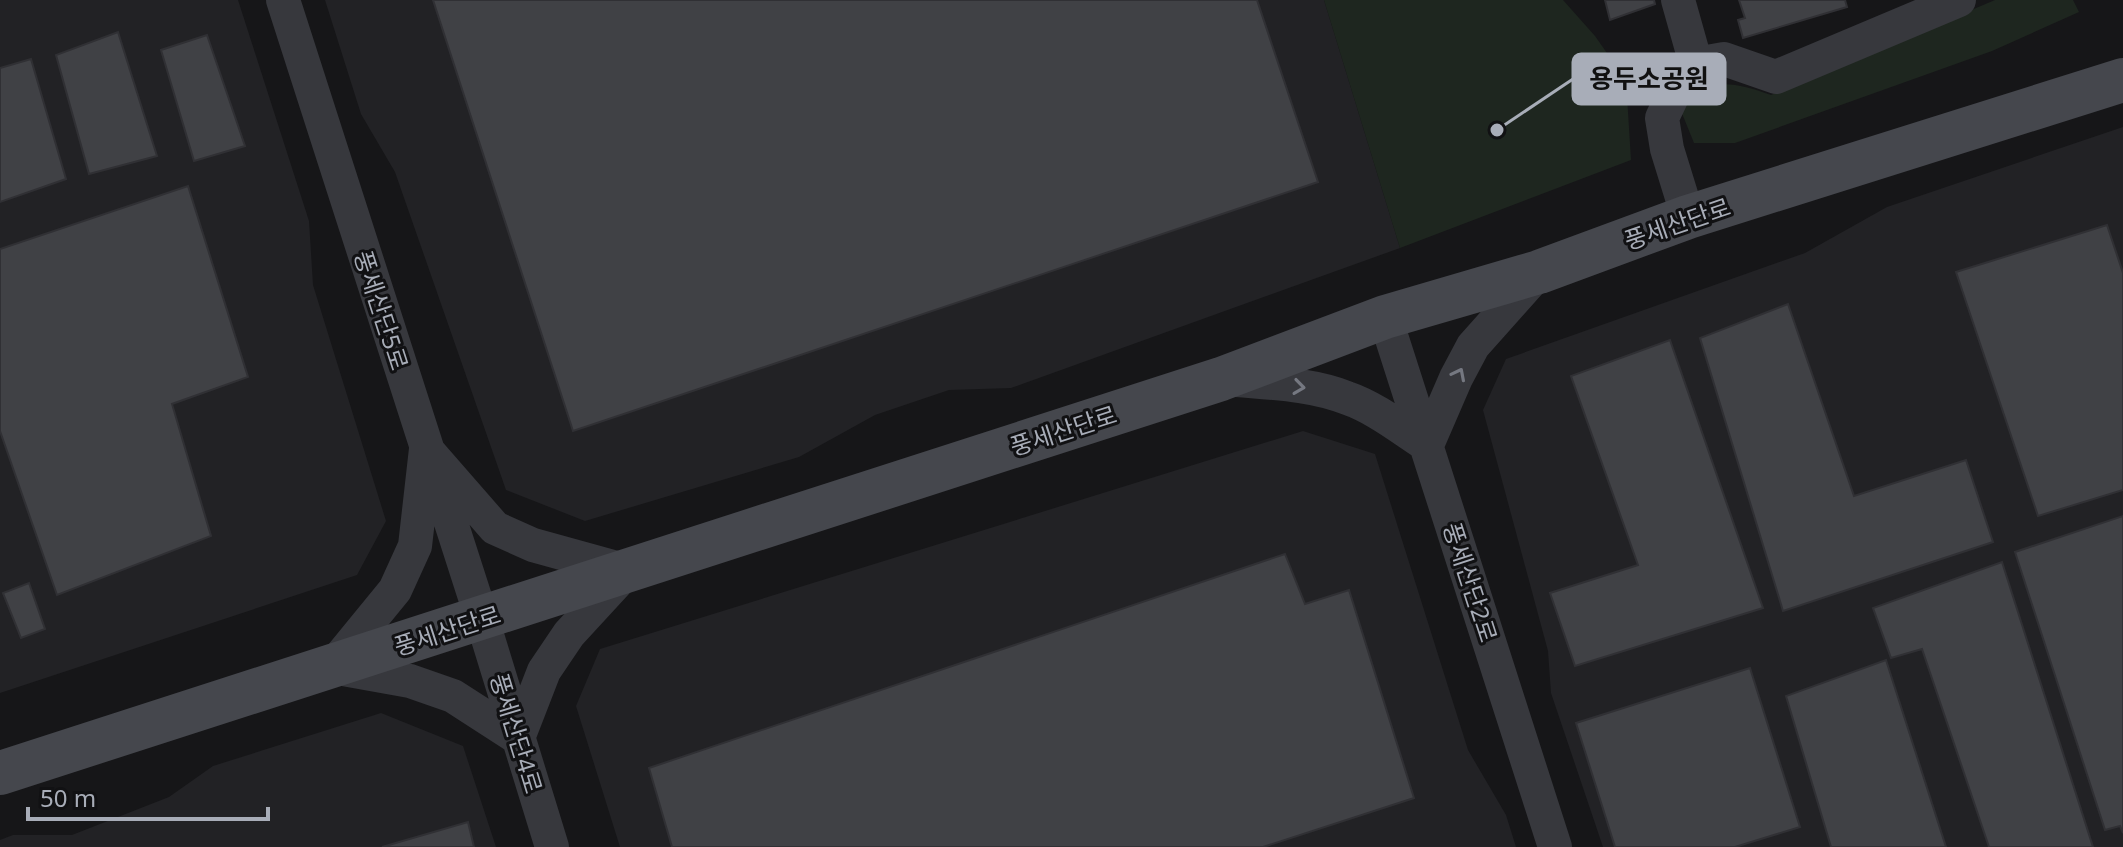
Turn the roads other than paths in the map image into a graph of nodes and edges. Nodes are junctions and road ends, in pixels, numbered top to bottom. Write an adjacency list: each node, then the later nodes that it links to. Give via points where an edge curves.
1 (283, 0): 11 (street, 풍세산단5로)
2 (1678, 0): 4 (street)
3 (1959, 0): 4 (street, via 1776,77 1724,59)
4 (1696, 64): 6 (street, via 1681,78 1662,118)
5 (2123, 80): 6 (street, 풍세산단로)
6 (1688, 217): 7 (street, 풍세산단로)
7 (1539, 272): 8 (street, 풍세산단로); 10 (street, one-way to 7, via 1473,346)
8 (1385, 317): 9 (street, 풍세산단로); 10 (street, 풍세산단2로)
9 (1221, 379): 10 (street, one-way to 10, via 1305,387 1348,398); 12 (street, 풍세산단로)
10 (1427, 445): 18 (street, 풍세산단2로)
11 (426, 449): 12 (street, via 495,528 533,545); 13 (street, 풍세산단5로); 14 (street, via 415,546 395,590)
12 (627, 571): 13 (street, 풍세산단로); 15 (street, via 569,634 544,671)
13 (482, 619): 14 (street, 풍세산단로); 15 (street, 풍세산단4로)
14 (332, 667): 15 (street, via 410,681 453,696); 16 (street, 풍세산단로)
15 (518, 738): 17 (street, 풍세산단4로)
16 (0, 773)
17 (552, 847)
18 (1555, 847)

